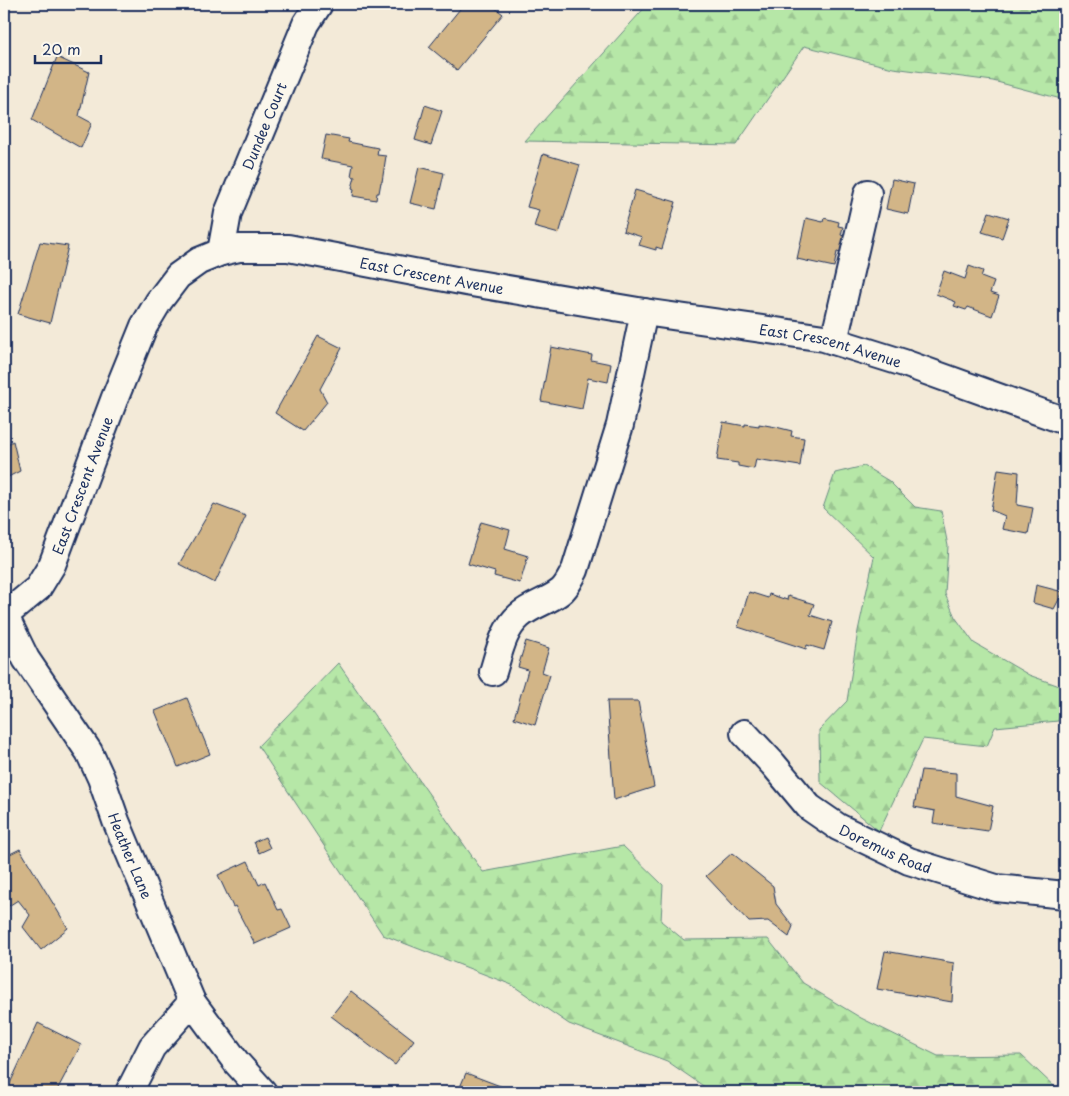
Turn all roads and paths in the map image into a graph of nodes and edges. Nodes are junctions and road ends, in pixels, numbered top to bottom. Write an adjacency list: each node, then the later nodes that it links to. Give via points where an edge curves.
1 (319, 4): 3 (street, Dundee Court, via 306,24 228,213)
2 (868, 192): 5 (street)
3 (221, 252): 4 (street, East Crescent Avenue, via 288,248); 7 (street, East Crescent Avenue, via 198,260 178,276 144,326 52,565 38,588)
4 (644, 312): 5 (street, East Crescent Avenue); 8 (street, via 620,425 575,570 560,592 518,617 501,644)
5 (834, 341): 6 (street, East Crescent Avenue)
6 (1065, 421)
7 (4, 616): 11 (street, Heather Lane, via 26,659 89,752)
8 (493, 672)
9 (744, 733): 10 (street, Doremus Road, via 809,807 838,827 909,862 996,888)
10 (1065, 895)
11 (192, 1002): 12 (street, via 152,1047); 13 (street, Heather Lane)
12 (129, 1092)
13 (263, 1092)

